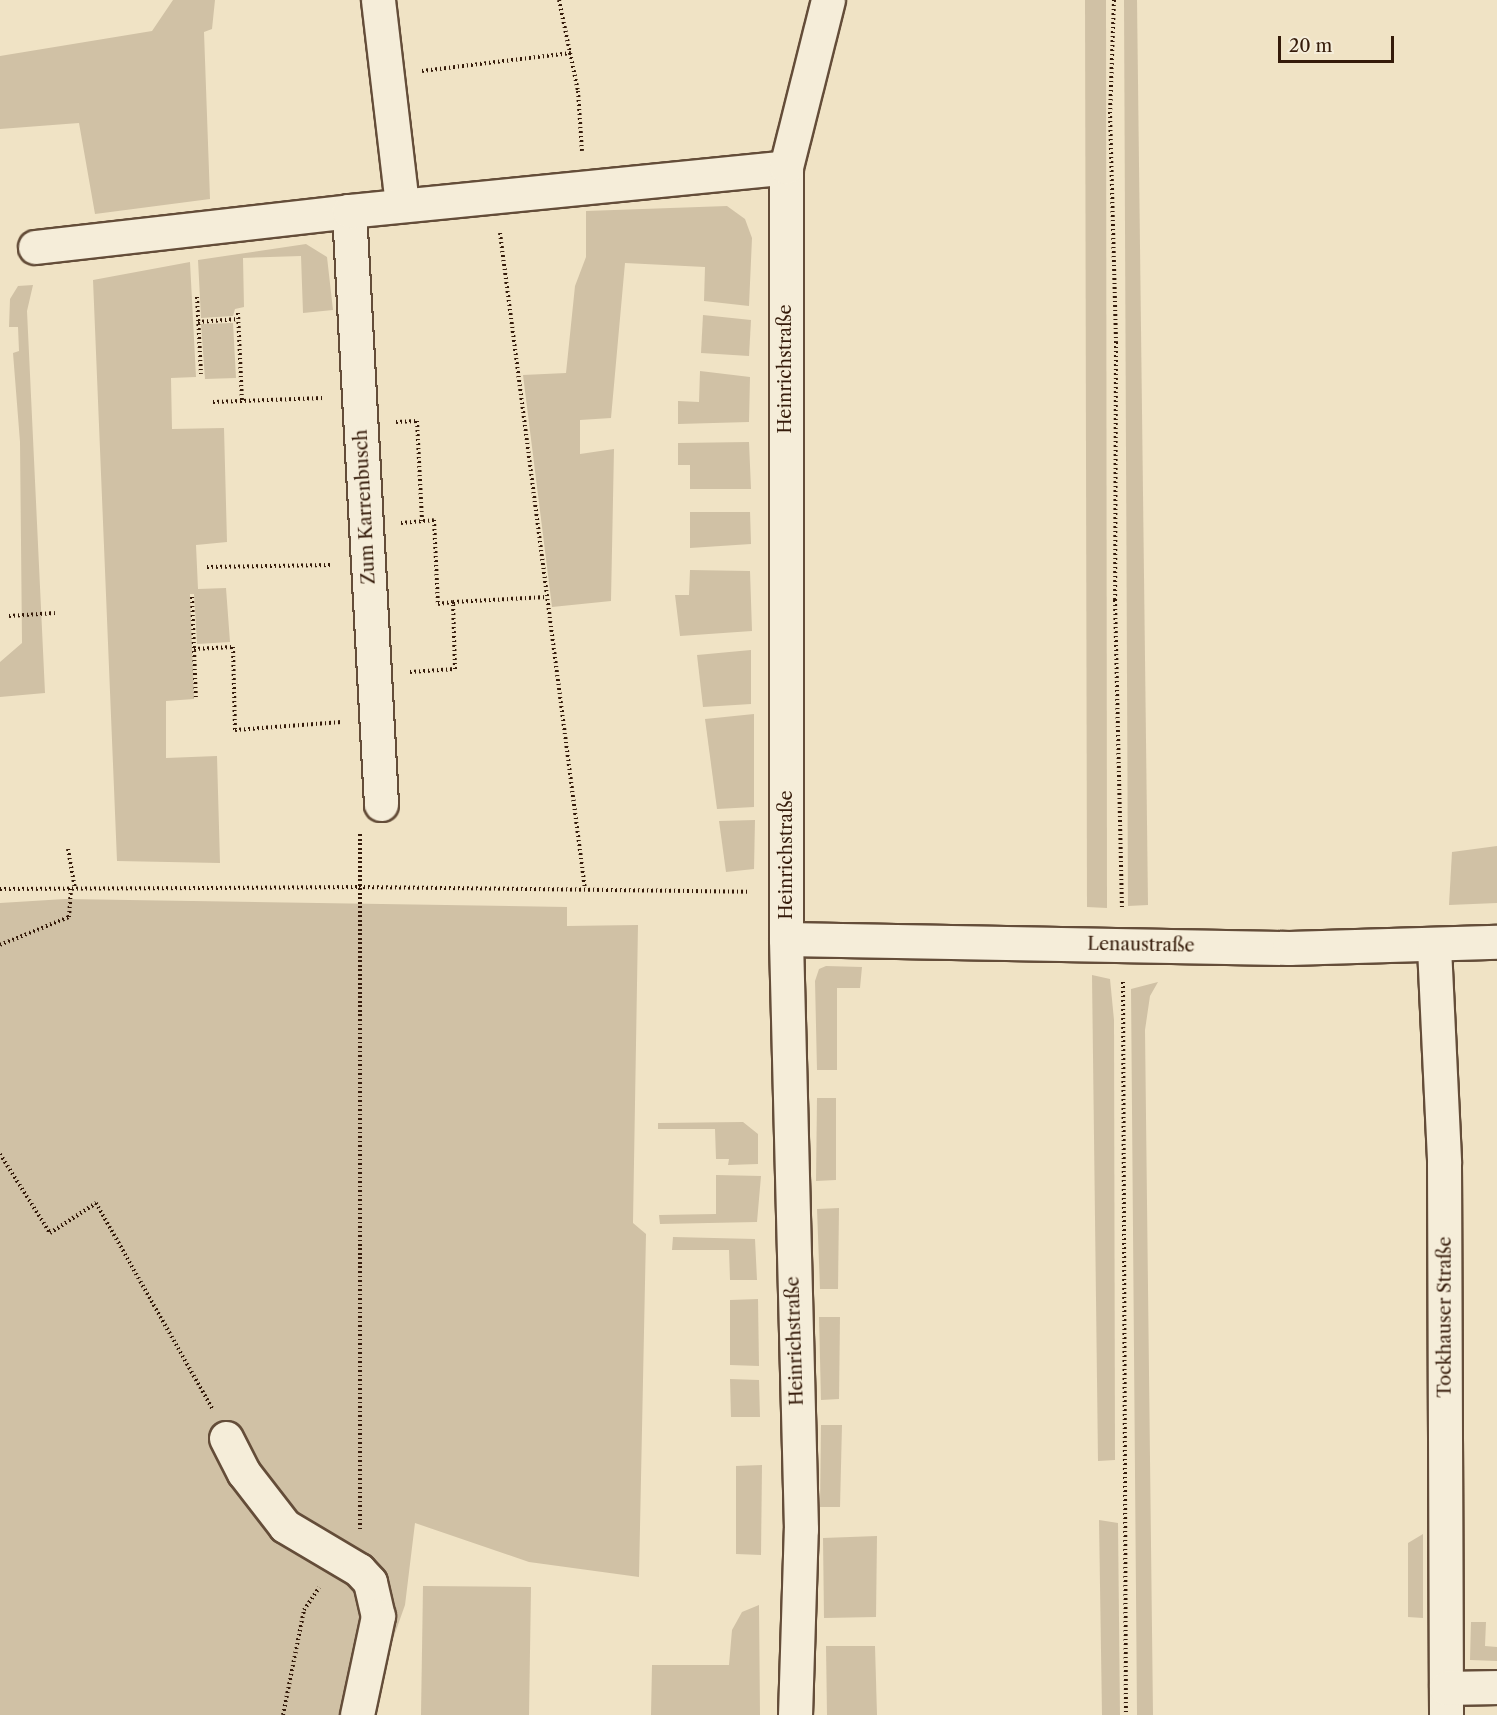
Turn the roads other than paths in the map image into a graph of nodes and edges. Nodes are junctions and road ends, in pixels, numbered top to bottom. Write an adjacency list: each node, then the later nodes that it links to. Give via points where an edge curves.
1 (378, 0): 4 (street)
2 (828, 0): 3 (street, Heinrichstraße)
3 (786, 167): 4 (street); 8 (street, Heinrichstraße)
4 (402, 205): 5 (street)
5 (349, 211): 6 (street); 7 (street, Zum Karrenbusch)
6 (35, 247)
7 (381, 804)
8 (786, 939): 10 (street, Lenaustraße); 15 (street, Heinrichstraße, via 801,1529)
9 (1497, 942): 10 (street, Lenaustraße)
10 (1434, 946): 13 (street, Tockhauser Straße, via 1444,1163)
11 (226, 1438): 14 (street, via 243,1473 285,1526 359,1570 370,1582 378,1616)
12 (1497, 1687): 13 (street)
13 (1446, 1701)
14 (357, 1715)
15 (795, 1715)

